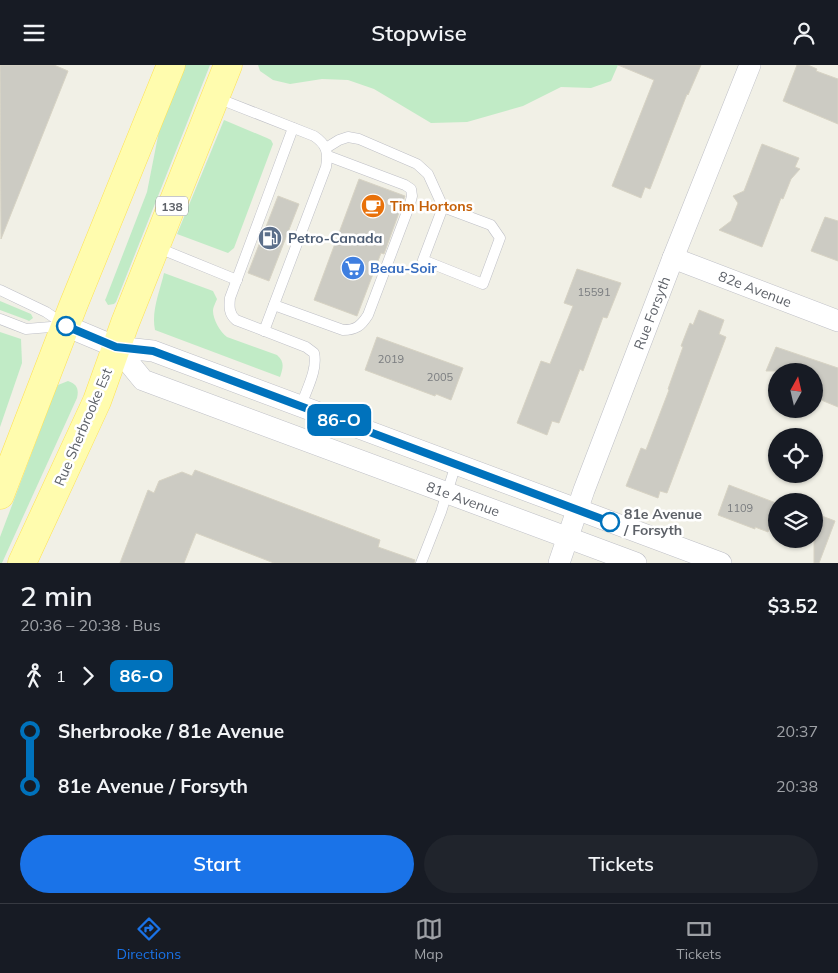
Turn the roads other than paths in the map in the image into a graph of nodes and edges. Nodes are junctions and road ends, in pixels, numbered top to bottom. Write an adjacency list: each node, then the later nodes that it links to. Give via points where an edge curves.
1 (171, 65): 15 (main road)
2 (228, 65): 4 (main road, Rue Sherbrooke Est / 138)
3 (750, 65): 9 (street, Rue Forsyth)
4 (215, 97): 5 (lane); 8 (main road, Rue Sherbrooke Est / 138)
5 (293, 128): 6 (lane, via 314,136); 10 (lane)
6 (327, 152): 7 (lane, via 339,140 348,137 417,164 428,174); 12 (lane, via 326,167); 12 (lane, via 405,185 412,196 410,204 362,325 343,329)
7 (443, 207): 7 (lane, via 491,225 500,238 483,284 422,260)
8 (155, 247): 10 (lane); 17 (main road, Rue Sherbrooke Est / 138)
9 (673, 258): 14 (street, 82e Avenue); 25 (street, Rue Forsyth)
10 (237, 279): 16 (lane, via 230,298 232,317)
11 (0, 290): 15 (lane, via 46,312)
12 (274, 305): 16 (lane)
13 (0, 319): 15 (lane, via 26,329)
14 (838, 321)
15 (66, 326): 17 (street, 81e Avenue); 24 (main road)
16 (264, 331): 20 (lane, via 314,353 314,369)
17 (116, 347): 18 (street, 81e Avenue, via 153,351); 19 (street, 81e Avenue, via 143,380); 27 (main road, Rue Sherbrooke Est / 138, via 97,401)
18 (208, 372): 19 (street); 20 (street, 81e Avenue)
19 (197, 399): 21 (street, 81e Avenue)
20 (301, 406): 21 (street); 22 (street, 81e Avenue)
21 (291, 434): 23 (street, 81e Avenue)
22 (456, 465): 23 (lane); 25 (street, 81e Avenue)
23 (446, 493): 26 (street, 81e Avenue); 28 (lane)
24 (0, 495)
25 (577, 509): 26 (street, Rue Forsyth); 31 (street, 81e Avenue)
26 (568, 538): 29 (street, Rue Forsyth); 30 (street, 81e Avenue)
27 (22, 563)
28 (421, 563)
29 (559, 563)
30 (636, 563)
31 (721, 563)

